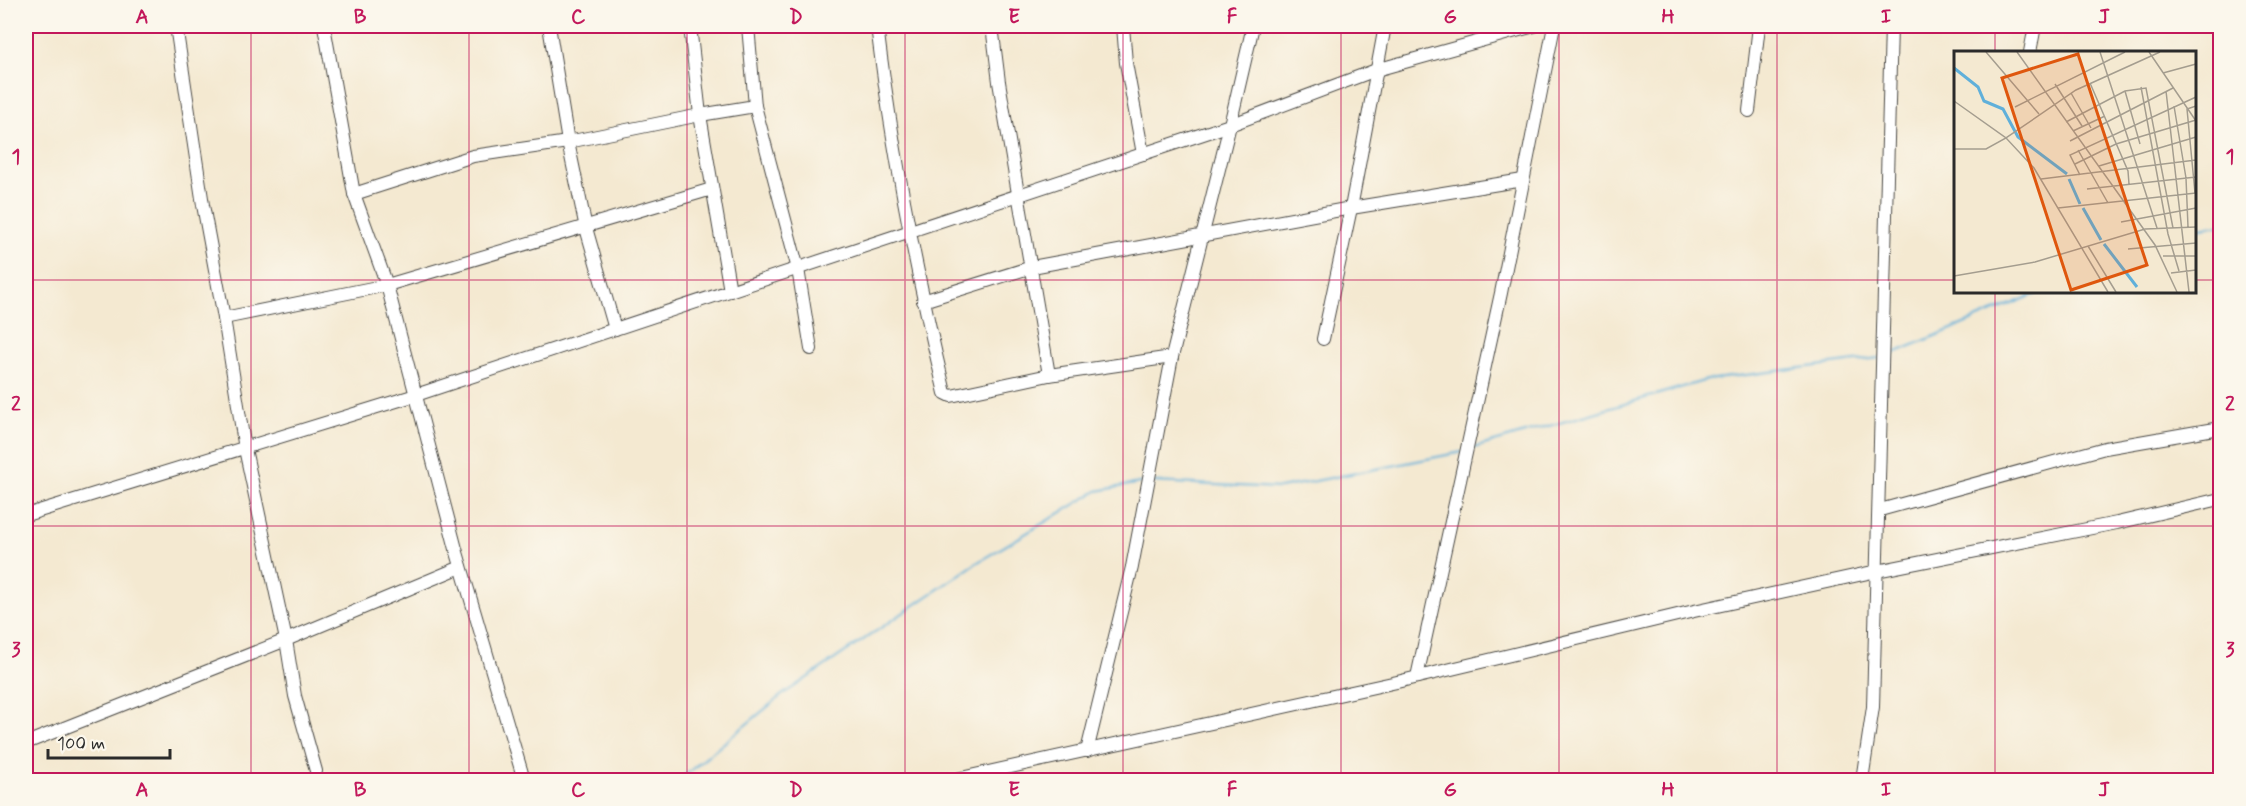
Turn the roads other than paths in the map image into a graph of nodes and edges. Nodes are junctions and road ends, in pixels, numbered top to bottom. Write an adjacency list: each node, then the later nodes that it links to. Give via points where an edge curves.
1 (176, 26): 37 (street)
2 (324, 26): 26 (street)
3 (549, 26): 22 (street)
4 (690, 26): 20 (street)
5 (748, 26): 18 (street)
6 (877, 26): 30 (street)
7 (992, 26): 27 (street)
8 (1123, 26): 23 (street)
9 (1253, 26): 21 (street)
10 (1385, 26): 17 (street)
11 (1534, 26): 17 (street)
12 (1554, 26): 24 (street)
13 (1759, 26): 19 (street)
14 (1891, 26): 47 (street)
15 (2035, 26): 16 (street)
16 (2030, 51)
17 (1376, 70): 21 (street); 28 (street)
18 (755, 106): 20 (street); 33 (street)
19 (1749, 111)
20 (700, 115): 22 (street); 25 (street)
21 (1230, 125): 23 (street); 31 (street)
22 (568, 142): 26 (street, via 473,156); 29 (street)
23 (1143, 154): 27 (street)
24 (1523, 180): 28 (street); 52 (street)
25 (712, 189): 29 (street); 35 (street)
26 (354, 194): 34 (street)
27 (1019, 195): 30 (street); 32 (street)
28 (1351, 208): 31 (street); 39 (street)
29 (586, 228): 34 (street); 38 (street)
30 (910, 232): 33 (street); 36 (street)
31 (1201, 236): 32 (street); 41 (street)
32 (1032, 267): 36 (street); 42 (street)
33 (798, 268): 35 (street); 40 (street)
34 (387, 285): 37 (street); 43 (street)
35 (730, 291): 38 (street)
36 (923, 301): 42 (street, via 948,395)
37 (224, 318): 45 (street)
38 (615, 329): 43 (street)
39 (1323, 339)
40 (811, 349)
41 (1172, 357): 42 (street); 54 (street, via 1132,567)
42 (1049, 375)
43 (416, 395): 45 (street); 49 (street)
44 (2220, 428): 47 (street, via 2105,448)
45 (245, 449): 48 (street); 51 (street)
46 (2220, 498): 50 (street, via 2117,523)
47 (1880, 510): 50 (street)
48 (26, 515)
49 (461, 567): 51 (street); 56 (street)
50 (1877, 571): 52 (street); 58 (street, via 1873,707)
51 (286, 640): 53 (street); 55 (street, via 295,696)
52 (1417, 677): 54 (street)
53 (26, 742)
54 (1087, 750): 57 (street)
55 (316, 771)
56 (524, 780)
57 (952, 780)
58 (1862, 780)

